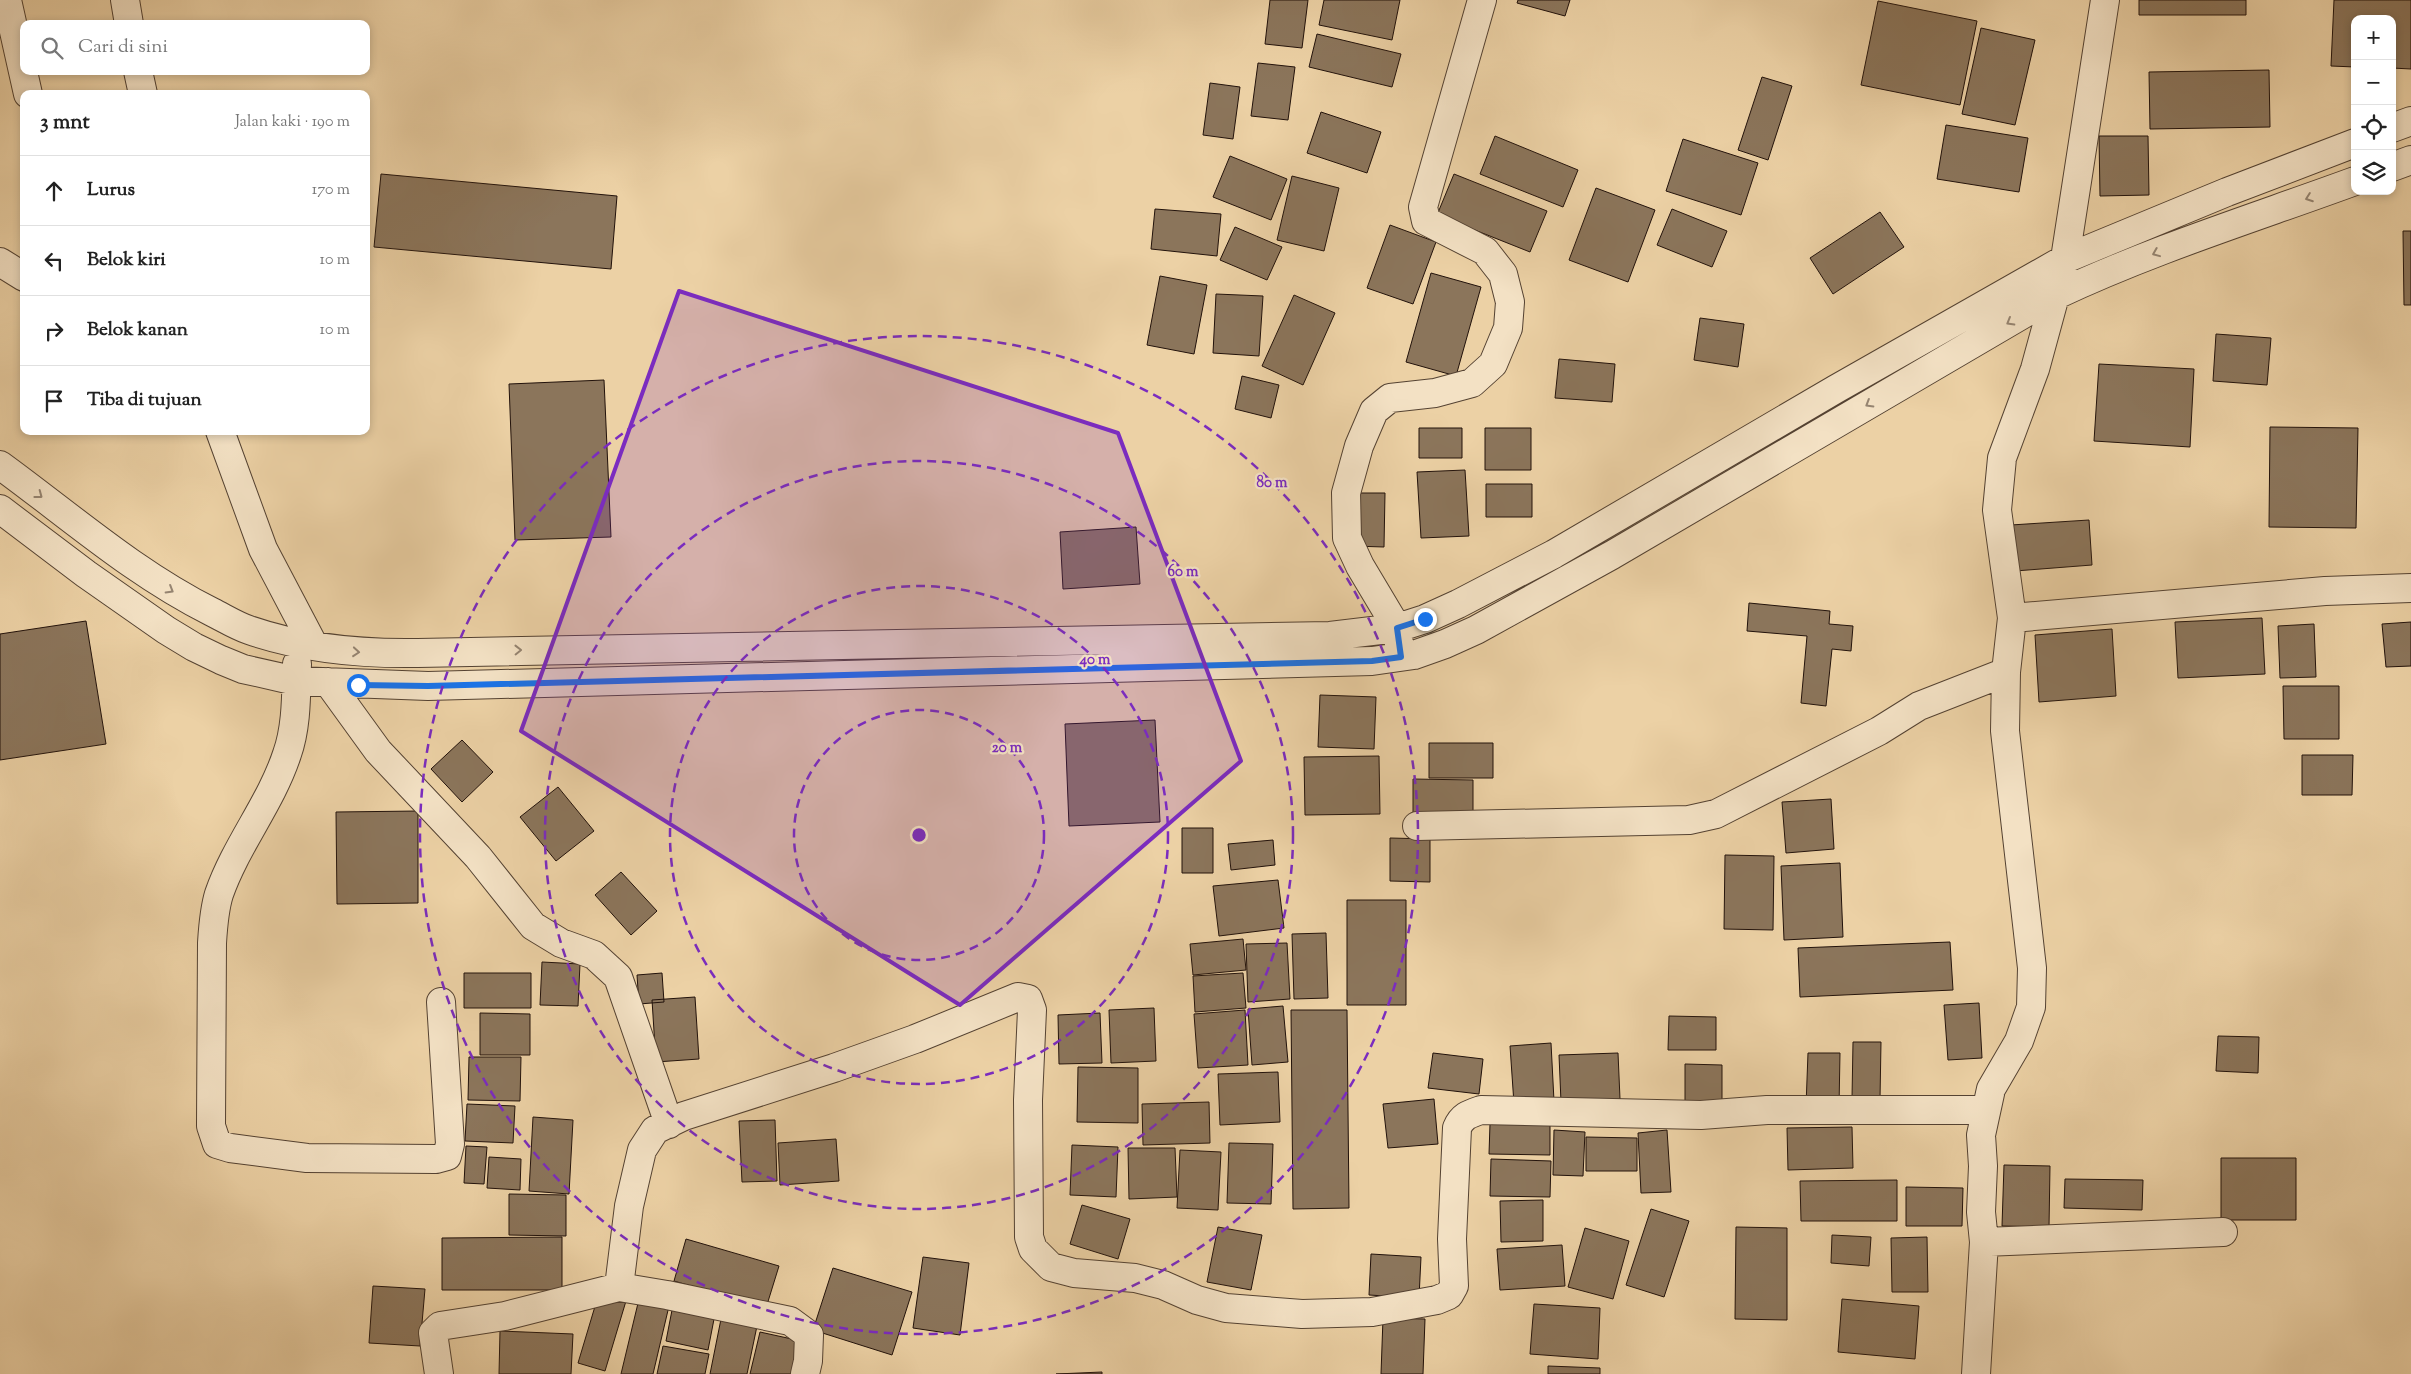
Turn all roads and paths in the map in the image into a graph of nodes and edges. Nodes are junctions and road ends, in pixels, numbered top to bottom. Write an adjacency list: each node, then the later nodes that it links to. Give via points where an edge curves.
1 (7, 0): 6 (street)
2 (124, 0): 5 (street)
3 (1482, 0): 26 (street, via 1423,207 1426,221 1486,251 1503,274 1510,302 1508,328 1493,364 1472,383 1435,393 1390,398 1374,411 1359,446 1346,494 1347,538)
4 (2105, 0): 17 (street)
5 (128, 20)
6 (20, 58)
7 (24, 75): 9 (street)
8 (139, 75): 10 (street)
9 (27, 90)
10 (141, 90)
11 (2411, 121): 12 (street)
12 (2396, 127)
13 (2351, 144): 17 (street)
14 (2411, 160): 15 (street)
15 (2396, 166)
16 (2351, 182): 20 (street, one-way to 20, via 2168,248)
17 (2065, 259): 20 (street); 26 (street, via 1554,554 1458,604)
18 (0, 262): 19 (street)
19 (20, 274)
20 (2054, 296): 25 (street, via 2034,369 2002,458 1997,510); 28 (street, one-way to 28, via 1612,556 1476,630 1445,644)
21 (221, 435): 27 (street, via 263,549)
22 (0, 465): 27 (street, one-way to 27, via 142,573 182,597 248,630)
23 (0, 509): 30 (street, via 86,574 194,647 243,668)
24 (2411, 588): 25 (street, via 2324,591)
25 (2012, 618): 29 (street)
26 (1397, 628): 27 (street, one-way to 26, via 371,653 418,653 1330,636); 28 (street)
27 (306, 644): 30 (street)
28 (1401, 657): 31 (street, via 1280,665 428,686)
29 (2006, 672): 32 (street, via 1920,706 1879,731 1716,814 1689,820); 34 (street, via 2005,731 2032,968 2031,1007 2019,1041 1991,1089)
30 (296, 681): 31 (street); 33 (street, via 288,754 219,895 214,918 211,1126 217,1144 307,1158 436,1159 447,1156 450,1144)
31 (328, 682): 35 (street, via 378,751 478,858 533,926 561,943 594,955 618,977)
32 (1417, 826)
33 (441, 1002)
34 (1985, 1110): 35 (street, via 1766,1110 1701,1115 1481,1110 1468,1114 1456,1128 1452,1239 1454,1286 1449,1294 1436,1300 1372,1312 1302,1314 1226,1308 1163,1285 1135,1278 1074,1273 1051,1267 1041,1259 1029,1237 1028,1100 1032,1010 1024,997 1007,1000 915,1039 684,1116); 37 (street, via 1981,1135)
35 (669, 1124): 38 (street, via 655,1130 642,1150 629,1206)
36 (2223, 1232): 37 (street)
37 (1984, 1242): 41 (street)
38 (619, 1287): 39 (street, via 505,1316 440,1326 434,1333); 40 (street, via 790,1321 809,1335)
39 (439, 1374)
40 (804, 1374)
41 (1976, 1374)

